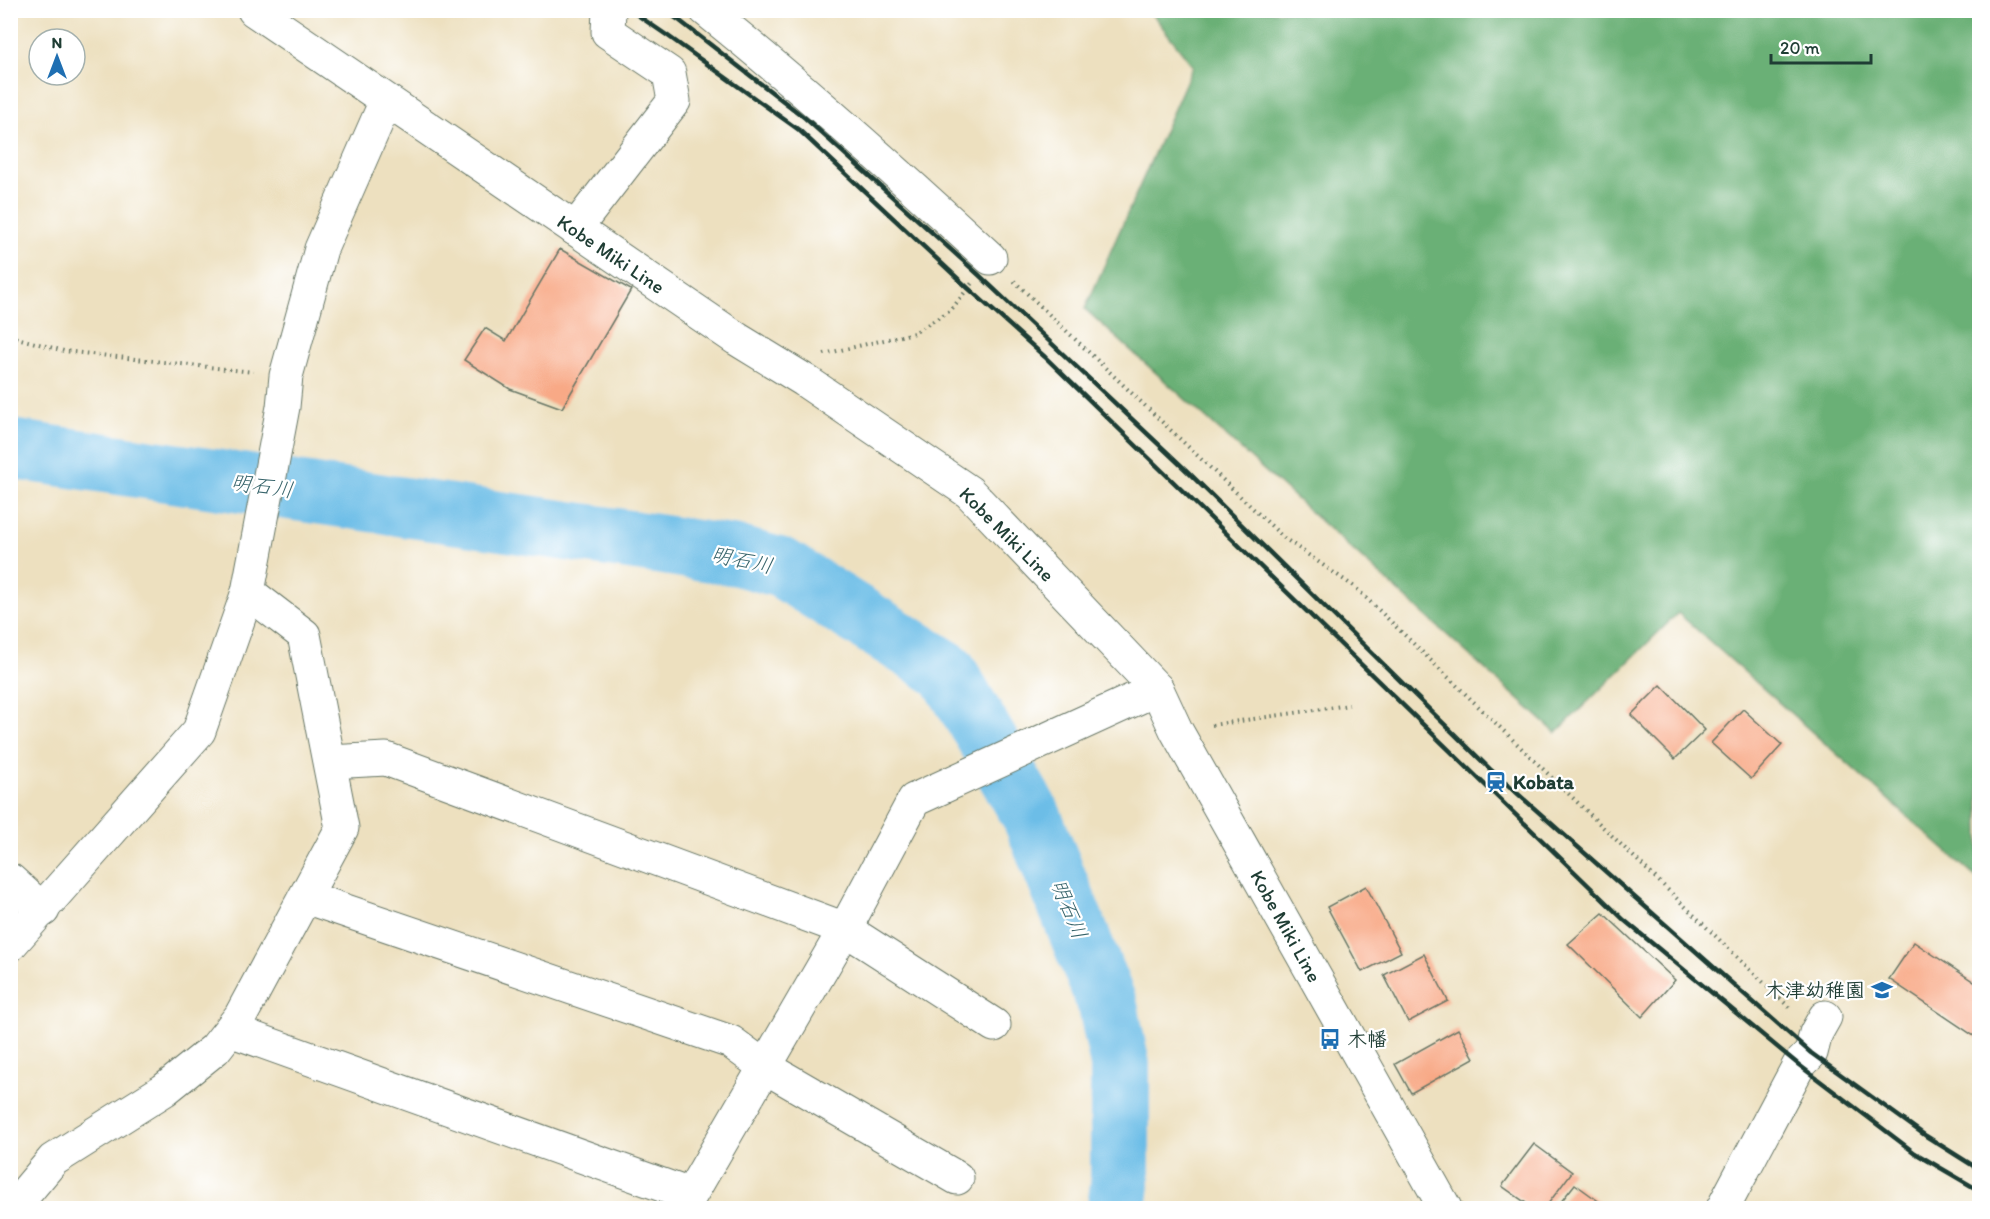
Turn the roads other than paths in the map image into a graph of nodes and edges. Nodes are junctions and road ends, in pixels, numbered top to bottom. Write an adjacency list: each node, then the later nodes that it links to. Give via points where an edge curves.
1 (254, 10): 4 (street, Kobe Miki Line)
2 (609, 10): 5 (street, via 608,32 669,73 674,100)
3 (706, 10): 6 (street, via 886,162)
4 (386, 100): 5 (street, Kobe Miki Line); 7 (street, via 321,249 286,376)
5 (575, 229): 8 (street, Kobe Miki Line, via 969,492)
6 (990, 258)
7 (248, 592): 9 (street, via 304,635); 12 (street, via 199,731)
8 (1157, 689): 13 (street, via 914,800); 22 (street, Kobe Miki Line, via 1176,730)
9 (329, 762): 11 (street, via 342,828); 13 (street, via 386,759)
10 (10, 880): 12 (street)
11 (305, 897): 17 (street); 18 (street, via 731,1041)
12 (43, 910): 14 (street)
13 (845, 929): 15 (street); 18 (street)
14 (10, 945)
15 (994, 1025)
16 (1820, 1025): 23 (street, via 1811,1053 1799,1065)
17 (230, 1030): 20 (street, via 215,1049 164,1090 53,1160); 21 (street)
18 (765, 1067): 19 (street); 21 (street)
19 (957, 1178)
20 (17, 1192)
21 (687, 1202)
22 (1445, 1209)
23 (1723, 1209)

